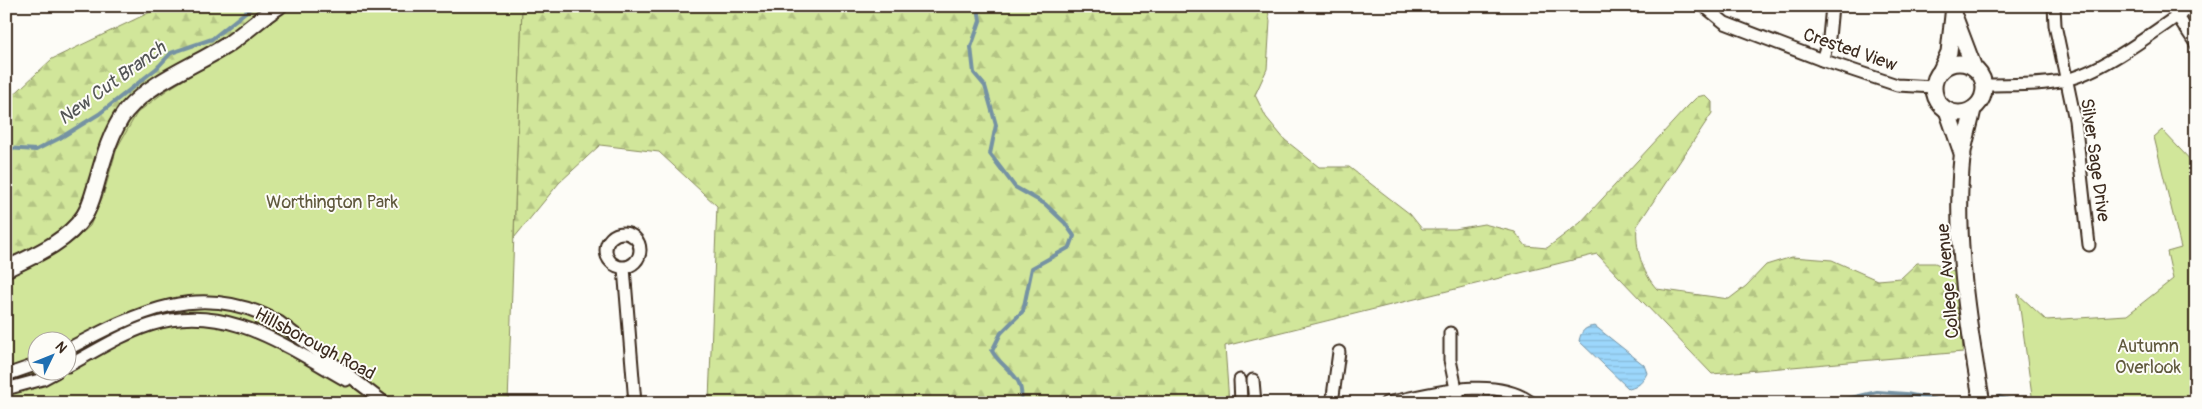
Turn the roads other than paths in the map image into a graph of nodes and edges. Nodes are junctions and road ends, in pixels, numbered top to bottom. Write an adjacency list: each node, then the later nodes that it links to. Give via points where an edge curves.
1 (279, 6): 20 (street, via 227,44 135,101 115,129 85,215 61,238)
2 (1704, 6): 9 (street, Crested View, via 1724,22)
3 (1832, 6): 9 (street, via 1829,38)
4 (2054, 6): 12 (street, Silver Sage Drive)
5 (2192, 6): 7 (street)
6 (1954, 11): 10 (street); 11 (street, via 1949,52)
7 (2174, 11): 8 (street); 12 (street, via 2113,58)
8 (2196, 44)
9 (1822, 60): 14 (street, Crested View, via 1897,86)
10 (1974, 68): 11 (street, via 1963,63 1951,64); 13 (street)
11 (1941, 70): 14 (street)
12 (2065, 80): 13 (street); 18 (street, Silver Sage Drive, via 2076,128)
13 (1984, 85): 15 (street, College Avenue, via 1983,98)
14 (1934, 87): 16 (street, College Avenue, via 1935,96)
15 (1973, 109): 16 (street, via 1965,113); 17 (street, College Avenue)
16 (1947, 110): 17 (street, College Avenue)
17 (1962, 156): 40 (street, College Avenue, via 1963,270)
18 (2089, 245)
19 (624, 268): 33 (street)
20 (6, 269)
21 (1450, 333): 31 (street, via 1450,360)
22 (78, 343): 32 (street, Hillsborough Road, via 119,322 167,305 194,302 230,305 279,322)
23 (1339, 352): 36 (street)
24 (78, 361): 32 (street, Hillsborough Road, via 149,325 186,318 207,318 243,325)
25 (28, 367): 26 (street)
26 (6, 375)
27 (1240, 380): 34 (street)
28 (1253, 380): 35 (street)
29 (30, 382): 30 (street)
30 (6, 388)
31 (1457, 391): 37 (street); 38 (street); 39 (street, via 1503,390)
32 (381, 400)
33 (635, 403)
34 (1241, 403)
35 (1255, 403)
36 (1332, 403)
37 (1386, 403)
38 (1459, 403)
39 (1532, 403)
40 (1982, 403)

